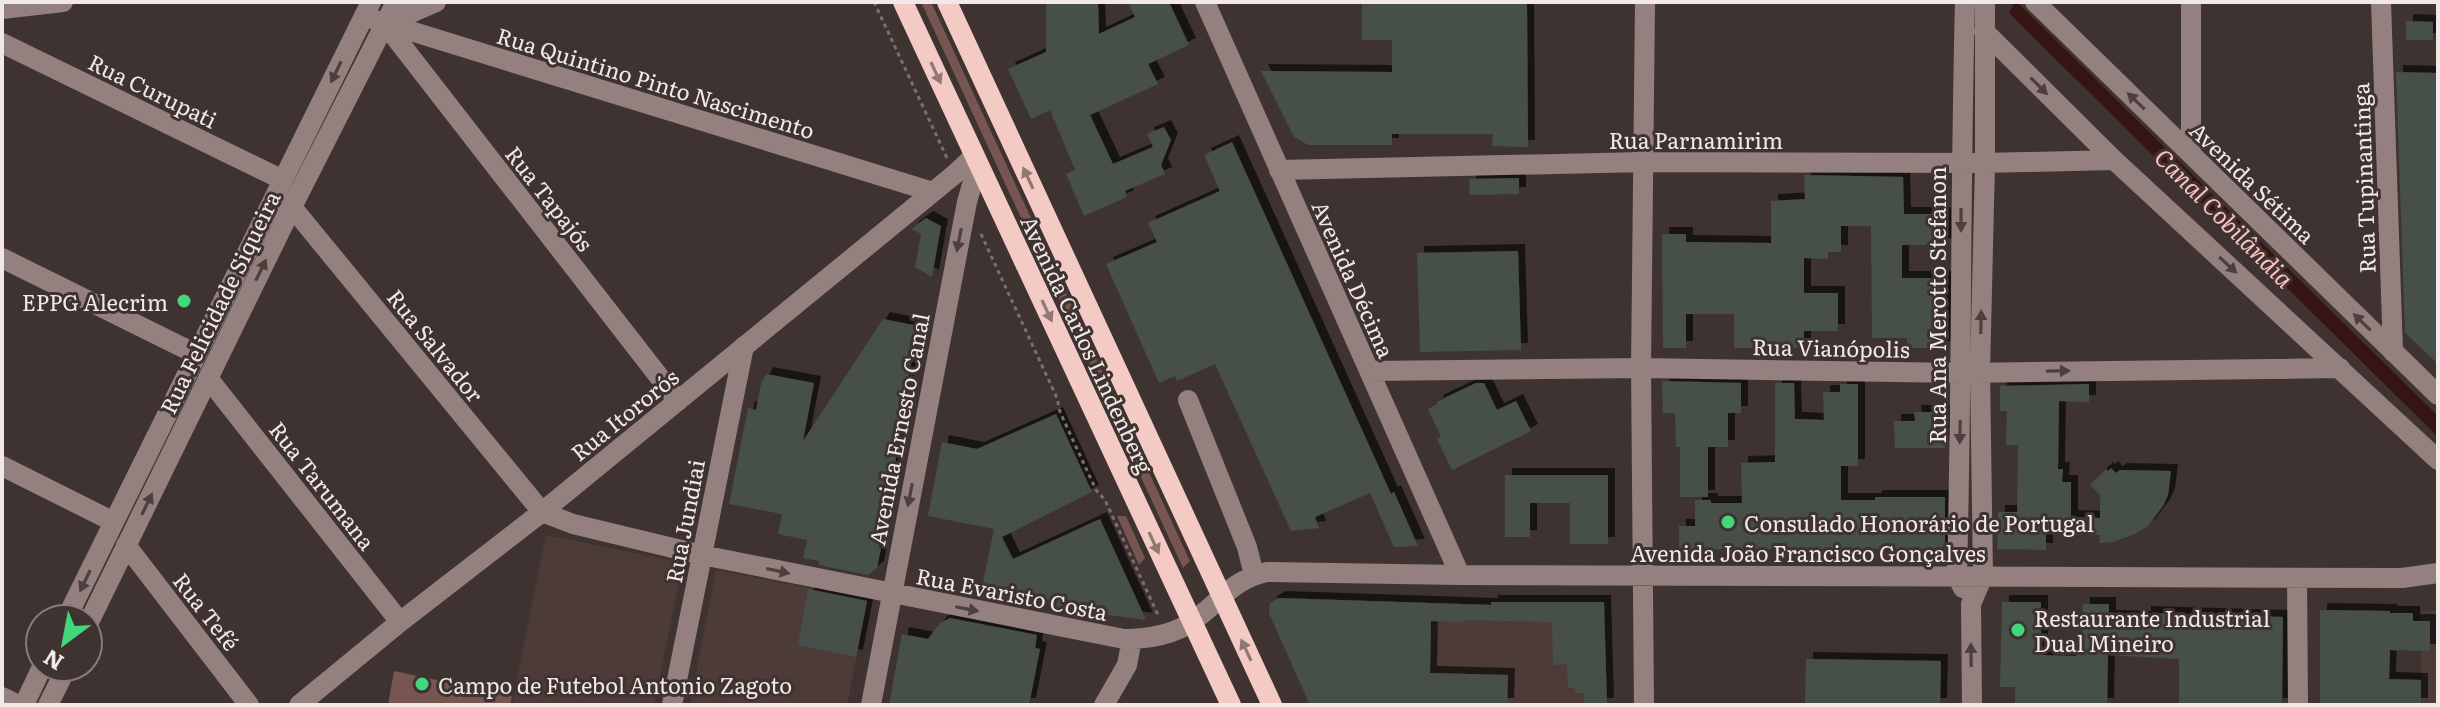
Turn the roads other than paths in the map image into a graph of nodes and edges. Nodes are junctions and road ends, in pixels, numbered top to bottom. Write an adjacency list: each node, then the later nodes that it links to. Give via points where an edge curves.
1 (63, 2): 13 (street)
2 (396, 2): 15 (street, Rua Felicidade Siqueira)
3 (436, 2): 15 (street)
4 (903, 2): 19 (main road, Avenida Carlos Lindenberg, one-way to 19)
5 (947, 2): 56 (main road, Avenida Carlos Lindenberg, one-way to 5)
6 (1205, 2): 24 (street, Avenida Décima)
7 (1645, 2): 21 (street)
8 (1965, 2): 22 (street, Rua Ana Merotto Stefanon)
9 (1985, 2): 16 (street, Rua Ana Merotto Stefanon)
10 (2035, 2): 18 (street, Avenida Sétima, one-way to 10)
11 (2191, 2): 18 (street)
12 (2381, 2): 30 (street, Rua Tupinantinga)
13 (2, 9)
14 (368, 9): 15 (street, Rua Quintino Pinto Nascimento); 25 (street, Rua Felicidade Siqueira, one-way to 25)
15 (385, 24): 26 (street, Rua Quintino Pinto Nascimento); 27 (street, Rua Felicidade Siqueira); 39 (street, Rua Tapajós)
16 (1984, 31): 20 (street, one-way to 20); 23 (street, Rua Ana Merotto Stefanon)
17 (2, 43): 25 (street, Rua Curupati)
18 (2191, 154): 30 (street, Avenida Sétima, one-way to 18)
19 (976, 160): 26 (street, Rua Itororós); 55 (street, Avenida Ernesto Canal, one-way to 55); 61 (main road, Avenida Carlos Lindenberg, one-way to 61)
20 (2114, 160): 23 (street, Rua Parnamirim); 33 (street, one-way to 33)
21 (1644, 162): 22 (street, Rua Parnamirim); 24 (street, Rua Parnamirim); 32 (street)
22 (1961, 163): 23 (street, Rua Parnamirim); 35 (street, Rua Ana Merotto Stefanon, one-way to 35)
23 (1985, 163): 35 (street, Rua Ana Merotto Stefanon, one-way to 23)
24 (1279, 170): 34 (street, Avenida Décima)
25 (283, 180): 31 (street, Rua Felicidade Siqueira)
26 (933, 192): 29 (street, Rua Itororós)
27 (292, 207): 36 (street, Rua Felicidade Siqueira, one-way to 27); 42 (street, Rua Salvador)
28 (2, 258): 31 (street)
29 (744, 346): 39 (street, Rua Itororós); 45 (street, Rua Jundiai)
30 (2393, 352): 37 (street, Avenida Sétima)
31 (196, 354): 43 (street, Rua Felicidade Siqueira)
32 (1641, 368): 34 (street, Rua Vianópolis); 35 (street, Rua Vianópolis); 49 (street)
33 (2340, 368): 35 (street, Rua Vianópolis, one-way to 33); 40 (street)
34 (1369, 371): 48 (street, Avenida Décima)
35 (1971, 373): 50 (street, Rua Ana Merotto Stefanon, one-way to 50); 51 (street, Rua Ana Merotto Stefanon)
36 (208, 378): 44 (street, Rua Felicidade Siqueira, one-way to 36); 60 (street, Rua Tarumana)
37 (2438, 395)
38 (1188, 400): 47 (street)
39 (678, 401): 42 (street, Rua Itororós)
40 (2438, 460)
41 (2, 466): 43 (street)
42 (542, 512): 45 (street, Rua Evaristo Costa); 60 (street, Rua Itororós)
43 (114, 522): 57 (street, Rua Felicidade Siqueira, one-way to 57)
44 (126, 545): 58 (street, Rua Felicidade Siqueira); 68 (street, Rua Tefé)
45 (702, 555): 55 (street, Rua Evaristo Costa, one-way to 55); 70 (street, Rua Jundiai)
46 (2438, 573): 53 (street, Avenida João Francisco Gonçalves)
47 (1254, 575): 48 (street, Avenida João Francisco Gonçalves); 56 (street, Avenida João Francisco Gonçalves)
48 (1460, 575): 49 (street, Avenida João Francisco Gonçalves)
49 (1643, 575): 50 (street, Avenida João Francisco Gonçalves); 75 (street)
50 (1957, 576): 51 (street, Avenida João Francisco Gonçalves); 59 (street, Rua Ana Merotto Stefanon)
51 (1983, 576): 52 (street, Avenida João Francisco Gonçalves); 59 (street, Rua Ana Merotto Stefanon)
52 (2297, 578): 53 (street, Avenida João Francisco Gonçalves); 77 (street)
53 (2402, 578): 54 (street, Avenida João Francisco Gonçalves)
54 (2438, 584)
55 (890, 594): 62 (street, Rua Evaristo Costa, one-way to 62); 71 (street, Avenida Ernesto Canal)
56 (1221, 596): 61 (street); 74 (main road, Avenida Carlos Lindenberg, one-way to 56)
57 (74, 603)
58 (98, 603)
59 (1971, 604): 76 (street, Rua Ana Merotto Stefanon, one-way to 59)
60 (400, 622): 69 (street, Rua Itororós)
61 (1191, 622): 62 (street, Rua Evaristo Costa, via 1152,638); 73 (main road, Avenida Carlos Lindenberg)
62 (1132, 639): 72 (street, via 1127,665)
63 (33, 683): 66 (street)
64 (59, 683): 67 (street)
65 (2, 697): 66 (street)
66 (21, 705)
67 (48, 705)
68 (249, 705)
69 (299, 705)
70 (672, 705)
71 (871, 705)
72 (1104, 705)
73 (1231, 705)
74 (1272, 705)
75 (1644, 705)
76 (1972, 705)
77 (2298, 705)

